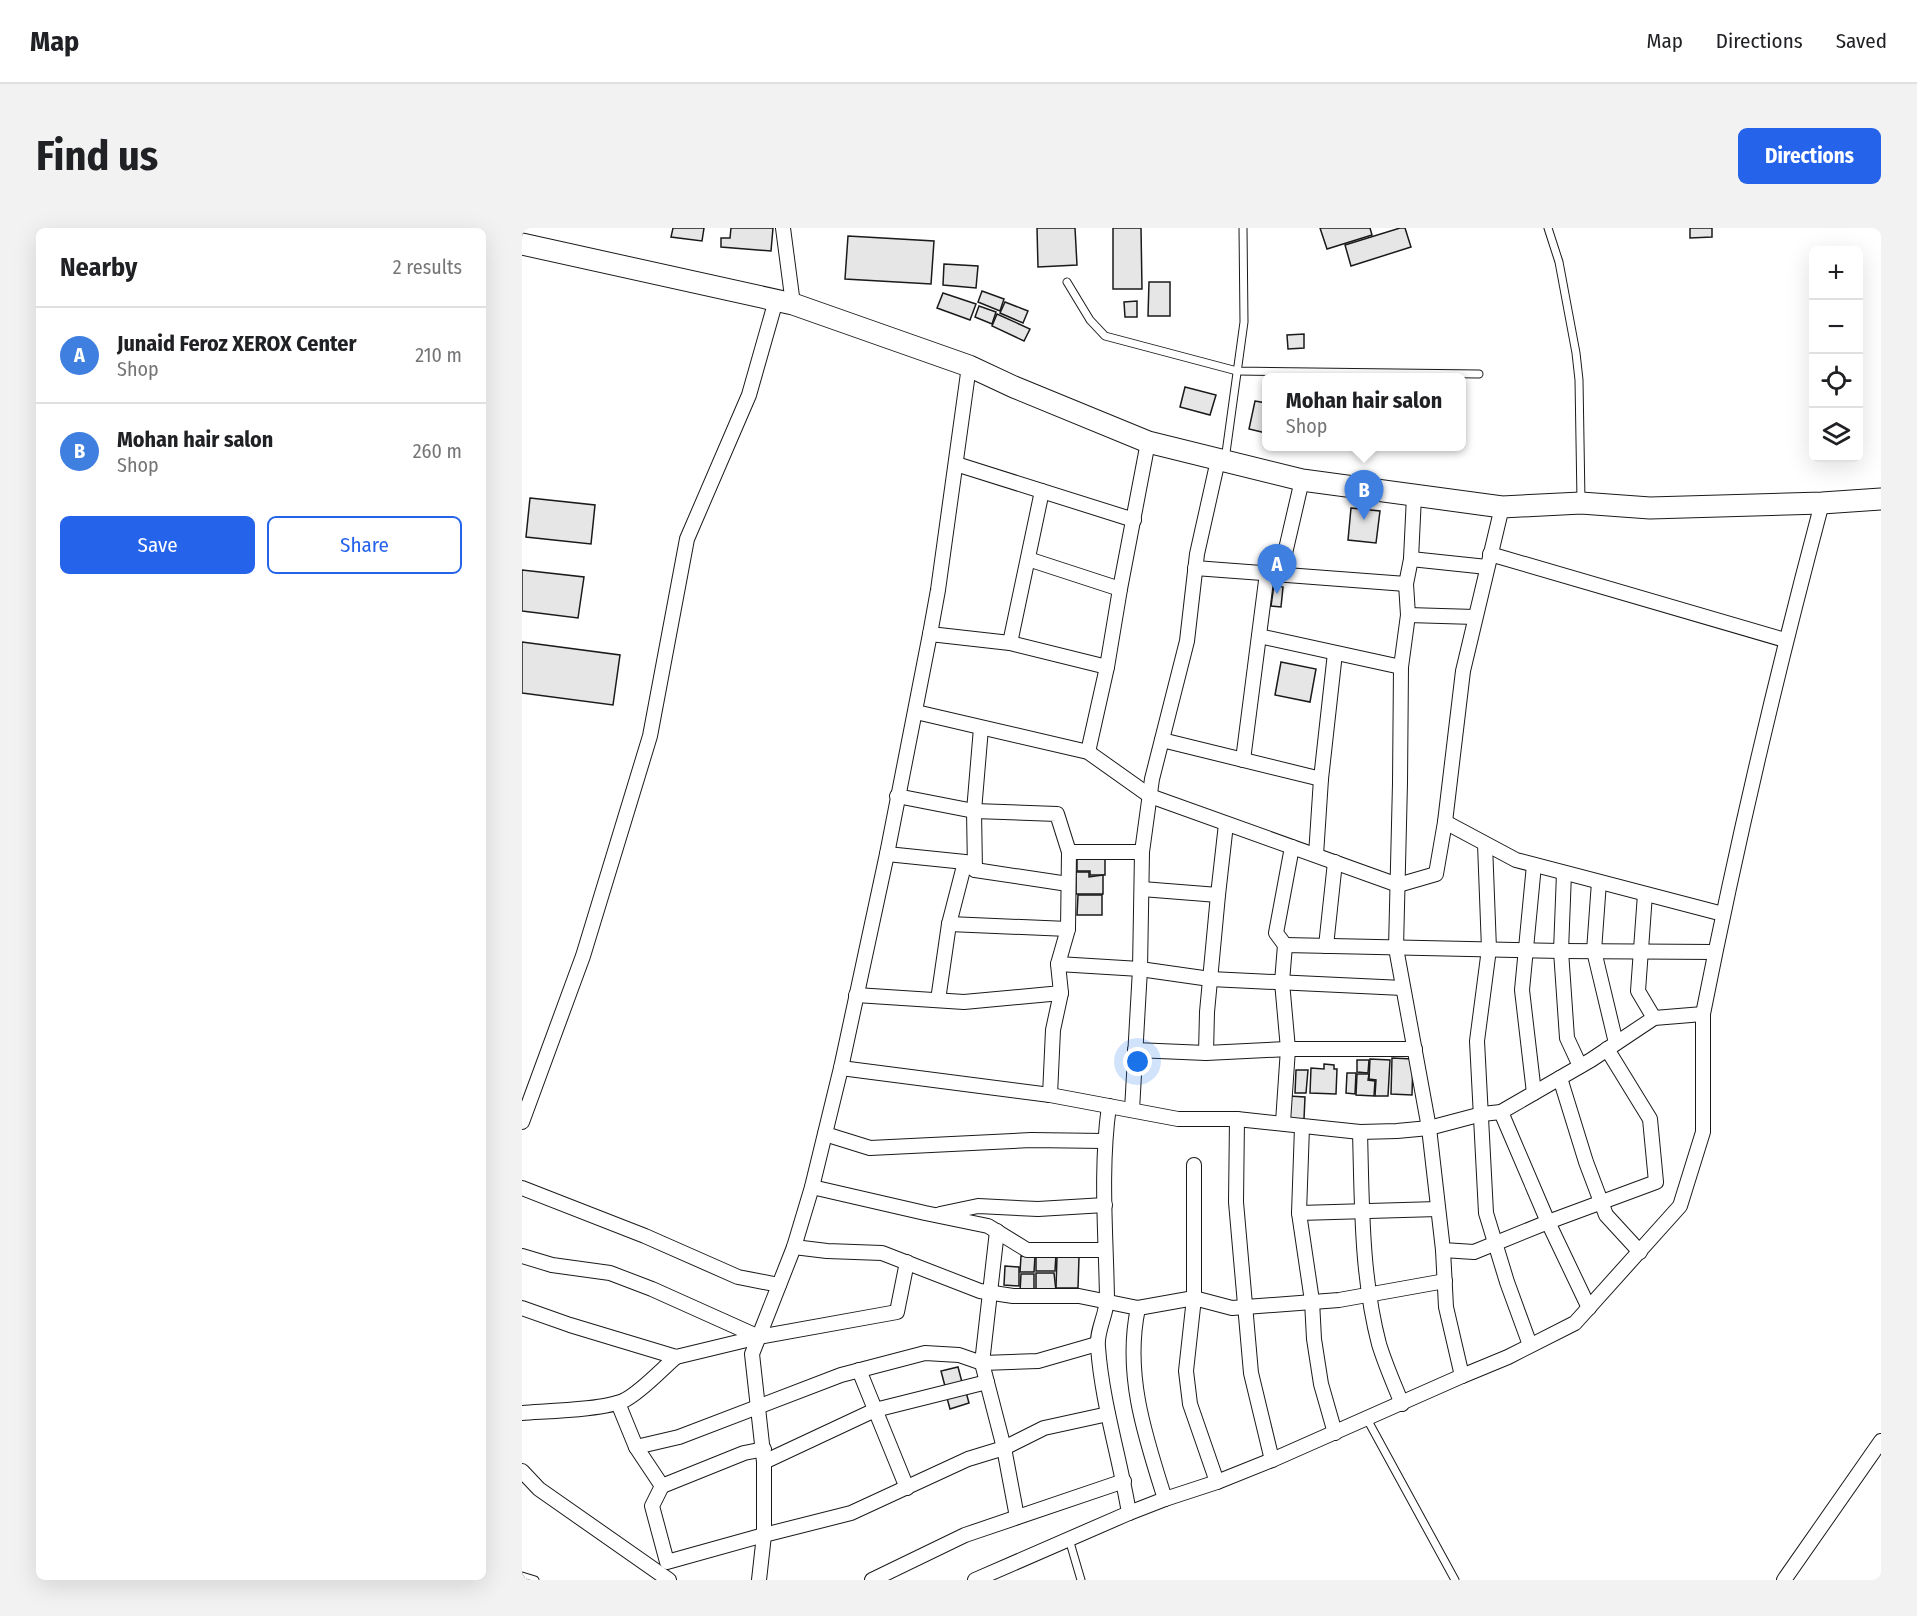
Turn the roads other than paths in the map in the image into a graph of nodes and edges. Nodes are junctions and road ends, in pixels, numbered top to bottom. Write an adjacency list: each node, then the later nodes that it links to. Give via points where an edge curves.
1 (783, 228): 6 (street)
2 (1243, 228): 8 (lane, via 1244,322)
3 (1548, 228): 19 (lane, via 1559,262 1576,353)
4 (522, 244): 6 (main road)
5 (1067, 282): 8 (lane, via 1090,320 1105,336)
6 (785, 302): 7 (main road); 103 (street, via 687,539 650,736 583,956)
7 (969, 366): 12 (main road); 14 (street)
8 (1237, 371): 9 (lane); 13 (lane)
9 (1398, 373)
10 (1466, 374): 11 (lane)
11 (1479, 374)
12 (1148, 442): 13 (main road); 22 (street)
13 (1221, 461): 15 (main road); 26 (street)
14 (956, 464): 16 (street); 32 (street)
15 (1302, 480): 17 (main road); 27 (street)
16 (1042, 491): 22 (street); 23 (street)
17 (1413, 496): 21 (main road); 24 (street)
18 (1881, 499): 20 (main road)
19 (1581, 503): 20 (main road, via 1650,508); 21 (main road)
20 (1822, 503): 34 (street)
21 (1502, 507): 25 (street)
22 (1134, 520): 29 (street)
23 (1028, 559): 29 (street); 35 (street)
24 (1411, 559): 25 (street); 28 (street)
25 (1488, 561): 31 (street); 34 (street)
26 (1195, 568): 27 (street); 41 (street, via 1187,641)
27 (1274, 574): 28 (street); 33 (street)
28 (1406, 584): 30 (street)
29 (1120, 589): 37 (street)
30 (1408, 615): 31 (street); 38 (street)
31 (1475, 617): 48 (street, via 1463,670)
32 (930, 634): 35 (street); 39 (street)
33 (1259, 636): 36 (street); 43 (street)
34 (1785, 640): 66 (street)
35 (1010, 643): 37 (street)
36 (1335, 653): 38 (street); 44 (street)
37 (1107, 667): 42 (street)
38 (1401, 667): 62 (street)
39 (916, 712): 40 (street); 45 (street)
40 (981, 728): 42 (street); 47 (street)
41 (1162, 740): 43 (street); 46 (street)
42 (1088, 752): 46 (street)
43 (1244, 760): 44 (street)
44 (1322, 779): 55 (street)
45 (897, 796): 47 (street); 54 (street)
46 (1150, 796): 49 (street); 53 (street)
47 (974, 811): 52 (street, via 1057,814); 58 (street)
48 (1445, 822): 50 (street); 62 (street, via 1436,874)
49 (1226, 824): 51 (street); 65 (street)
50 (1485, 844): 57 (street); 72 (street)
51 (1292, 847): 55 (street); 69 (street, via 1276,933)
52 (1069, 852): 53 (street); 61 (street)
53 (1142, 852): 63 (street)
54 (887, 854): 58 (street); 84 (street)
55 (1316, 855): 56 (street)
56 (1335, 862): 62 (street); 70 (street)
57 (1534, 865): 59 (street); 73 (street)
58 (970, 866): 61 (street); 67 (street)
59 (1564, 873): 60 (street); 74 (street)
60 (1599, 882): 64 (street); 75 (street)
61 (1068, 884): 68 (street)
62 (1398, 885): 71 (street)
63 (1142, 889): 65 (street); 79 (street)
64 (1645, 894): 66 (street); 77 (street)
65 (1218, 895): 80 (street)
66 (1722, 914): 76 (street)
67 (949, 924): 68 (street); 85 (street)
68 (1068, 929): 78 (street)
69 (1285, 945): 70 (street); 81 (street)
70 (1326, 946): 71 (street)
71 (1396, 948): 72 (street); 82 (street)
72 (1488, 949): 73 (street); 101 (street, via 1477,1041)
73 (1525, 950): 74 (street); 96 (street, via 1522,990)
74 (1561, 951): 75 (street); 93 (street, via 1567,1038)
75 (1594, 951): 77 (street); 88 (street)
76 (1715, 951): 77 (street); 86 (street)
77 (1640, 952): 87 (street, via 1638,991)
78 (1058, 964): 79 (street); 83 (street)
79 (1140, 969): 80 (street); 91 (street)
80 (1210, 979): 81 (street); 92 (street)
81 (1282, 982): 82 (street); 89 (street)
82 (1403, 988): 90 (street)
83 (1061, 993): 85 (street, via 964,1002); 97 (street, via 1053,1030)
84 (856, 995): 85 (street); 94 (street)
85 (938, 999)
86 (1703, 1014): 87 (street); 125 (street, via 1703,1132 1680,1206)
87 (1654, 1018): 88 (street)
88 (1612, 1046): 93 (street); 113 (street, via 1650,1119 1656,1182)
89 (1288, 1049): 90 (street); 92 (street); 104 (street)
90 (1414, 1049): 106 (street)
91 (1135, 1050): 92 (street); 99 (street)
92 (1206, 1053)
93 (1580, 1066): 95 (street)
94 (841, 1068): 97 (street); 108 (street)
95 (1560, 1078): 96 (street); 113 (street)
96 (1534, 1093): 100 (street)
97 (1050, 1095): 98 (street)
98 (1109, 1106): 99 (street); 109 (street)
99 (1132, 1110): 102 (street, via 1178,1119)
100 (1501, 1112): 101 (street); 119 (street)
101 (1482, 1114): 106 (street); 121 (street, via 1486,1213)
102 (1237, 1119): 104 (street); 135 (street, via 1236,1202)
103 (522, 1122)
104 (1282, 1122): 105 (street)
105 (1302, 1127): 107 (street); 116 (street)
106 (1428, 1128): 107 (street); 115 (street)
107 (1360, 1132): 117 (street)
108 (825, 1134): 109 (street, via 870,1148 1031,1140); 111 (street)
109 (1104, 1141): 114 (street)
110 (1194, 1165): 132 (street)
111 (812, 1186): 118 (street); 122 (street)
112 (522, 1188): 129 (street, via 738,1277)
113 (1602, 1203): 119 (street); 125 (street, via 1606,1215)
114 (1105, 1205): 118 (street, via 1038,1209 978,1206); 123 (street)
115 (1438, 1209): 117 (street); 124 (street)
116 (1299, 1213): 117 (street); 134 (street)
117 (1362, 1213): 131 (street)
118 (933, 1215): 120 (street)
119 (1548, 1222): 121 (street); 137 (street)
120 (997, 1231): 123 (street, via 1027,1250); 130 (street)
121 (1496, 1244): 124 (street, via 1474,1252); 141 (street)
122 (794, 1247): 127 (street, via 882,1253); 129 (street)
123 (1104, 1250): 133 (street)
124 (1443, 1250): 128 (street)
125 (1640, 1252): 137 (street)
126 (522, 1256): 139 (street, via 552,1265 610,1273)
127 (907, 1262): 130 (street); 139 (street, via 897,1311)
128 (1445, 1281): 131 (street); 145 (street, via 1446,1307)
129 (779, 1285): 139 (street)
130 (989, 1292): 133 (street); 143 (street)
131 (1369, 1295): 134 (street); 148 (street, via 1380,1345)
132 (1194, 1298): 135 (street, via 1232,1308); 136 (street); 162 (street, via 1185,1371 1190,1404)
133 (1107, 1301): 136 (street); 140 (street)
134 (1312, 1301): 135 (street); 154 (street, via 1314,1339)
135 (1246, 1307): 159 (street, via 1251,1373)
136 (1138, 1308): 165 (street, via 1134,1380 1142,1425)
137 (1589, 1308): 141 (street, via 1575,1323)
138 (522, 1309): 142 (street)
139 (759, 1337): 142 (street); 149 (street, via 752,1354)
140 (1097, 1344): 143 (street, via 1038,1361); 152 (street)
141 (1530, 1345): 145 (street)
142 (676, 1357): 147 (street)
143 (982, 1363): 144 (street, via 959,1355 925,1353); 146 (street)
144 (859, 1370): 149 (street); 150 (street)
145 (1462, 1376): 148 (street)
146 (987, 1382): 150 (street); 157 (street)
147 (618, 1403): 151 (street); 156 (street)
148 (1402, 1404): 153 (street)
149 (758, 1408): 156 (street, via 679,1437); 158 (street)
150 (875, 1410): 158 (street); 164 (street)
151 (522, 1413)
152 (1108, 1414): 157 (street, via 1044,1428); 161 (street)
153 (1367, 1419): 154 (street); 177 (lane)
154 (1335, 1433): 159 (street)
155 (1881, 1441): 178 (street)
156 (636, 1447): 163 (street)
157 (1004, 1448): 164 (street, via 968,1459); 167 (street)
158 (764, 1456): 163 (street, via 744,1454); 168 (street)
159 (1272, 1460): 162 (street)
160 (522, 1471): 172 (street, via 539,1489)
161 (1124, 1481): 166 (street); 167 (street)
162 (1217, 1482): 165 (street)
163 (662, 1486): 168 (street, via 651,1506 667,1562)
164 (907, 1488): 168 (street, via 851,1513)
165 (1165, 1498): 166 (street)
166 (1129, 1513): 169 (street)
167 (1017, 1517): 174 (street, via 965,1535)
168 (764, 1535): 173 (street)
169 (1069, 1539): 175 (street); 176 (lane)
170 (522, 1576): 171 (lane)
171 (535, 1580)
172 (669, 1580)
173 (759, 1580)
174 (872, 1580)
175 (975, 1580)
176 (1081, 1580)
177 (1455, 1580)
178 (1784, 1580)

